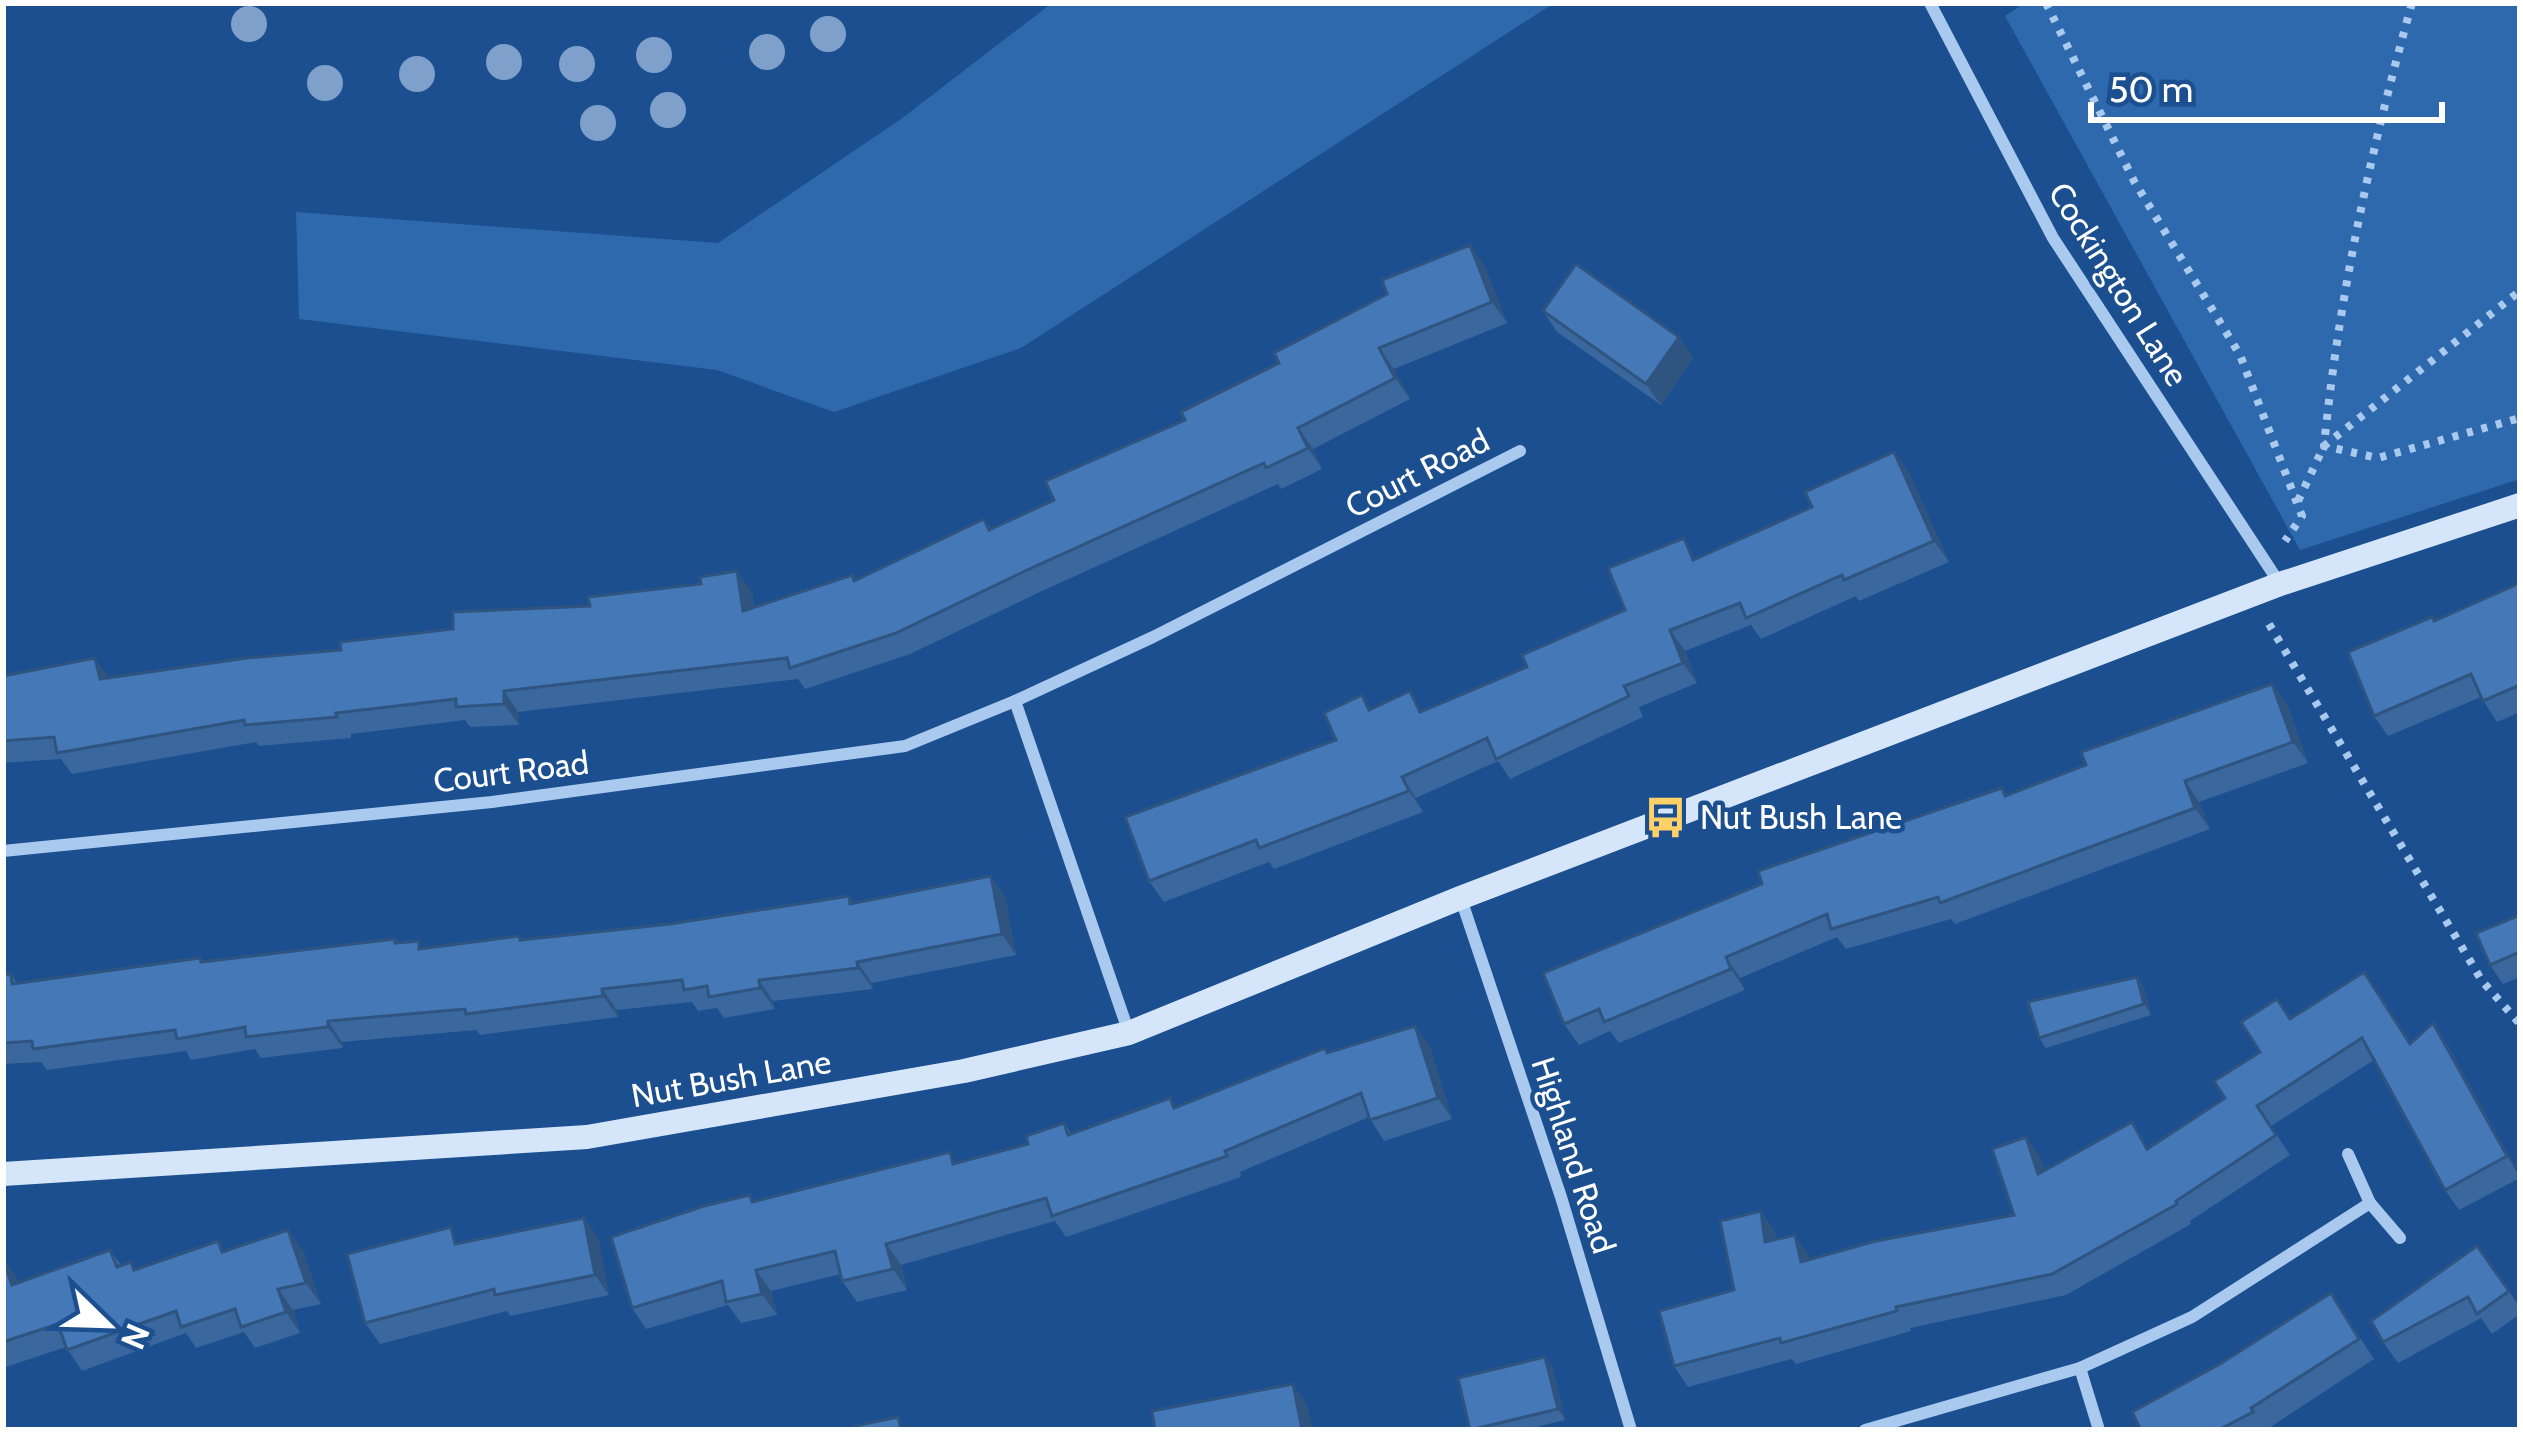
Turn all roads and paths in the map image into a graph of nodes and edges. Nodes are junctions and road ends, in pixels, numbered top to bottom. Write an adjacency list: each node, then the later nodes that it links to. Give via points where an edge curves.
1 (1930, 3): 10 (street, Cockington Lane, via 2053,238)
2 (2046, 3): 8 (path, via 2134,181 2240,356)
3 (2412, 3): 6 (path, via 2335,337)
4 (2520, 291): 6 (path)
5 (2520, 418): 6 (path, via 2378,458)
6 (2324, 446): 8 (path)
7 (1520, 451): 12 (street, Court Road)
8 (2297, 502): 10 (path, via 2302,516)
9 (2520, 505): 10 (street, Nut Bush Lane)
10 (2274, 575): 11 (street, Nut Bush Lane)
11 (2253, 597): 14 (street, Nut Bush Lane); 15 (path, via 2482,981)
12 (1015, 701): 13 (street, Court Road, via 905,746 811,760 492,802); 16 (street)
13 (3, 851)
14 (1460, 898): 16 (street, Nut Bush Lane); 22 (street, Highland Road)
15 (2520, 1024)
16 (1129, 1033): 18 (street, Nut Bush Lane, via 964,1071 586,1137)
17 (2348, 1154): 19 (street)
18 (3, 1174)
19 (2370, 1203): 20 (street); 21 (street, via 2192,1317)
20 (2400, 1238)
21 (2080, 1368): 23 (street); 24 (street)
22 (1631, 1430)
23 (1865, 1430)
24 (2099, 1430)

